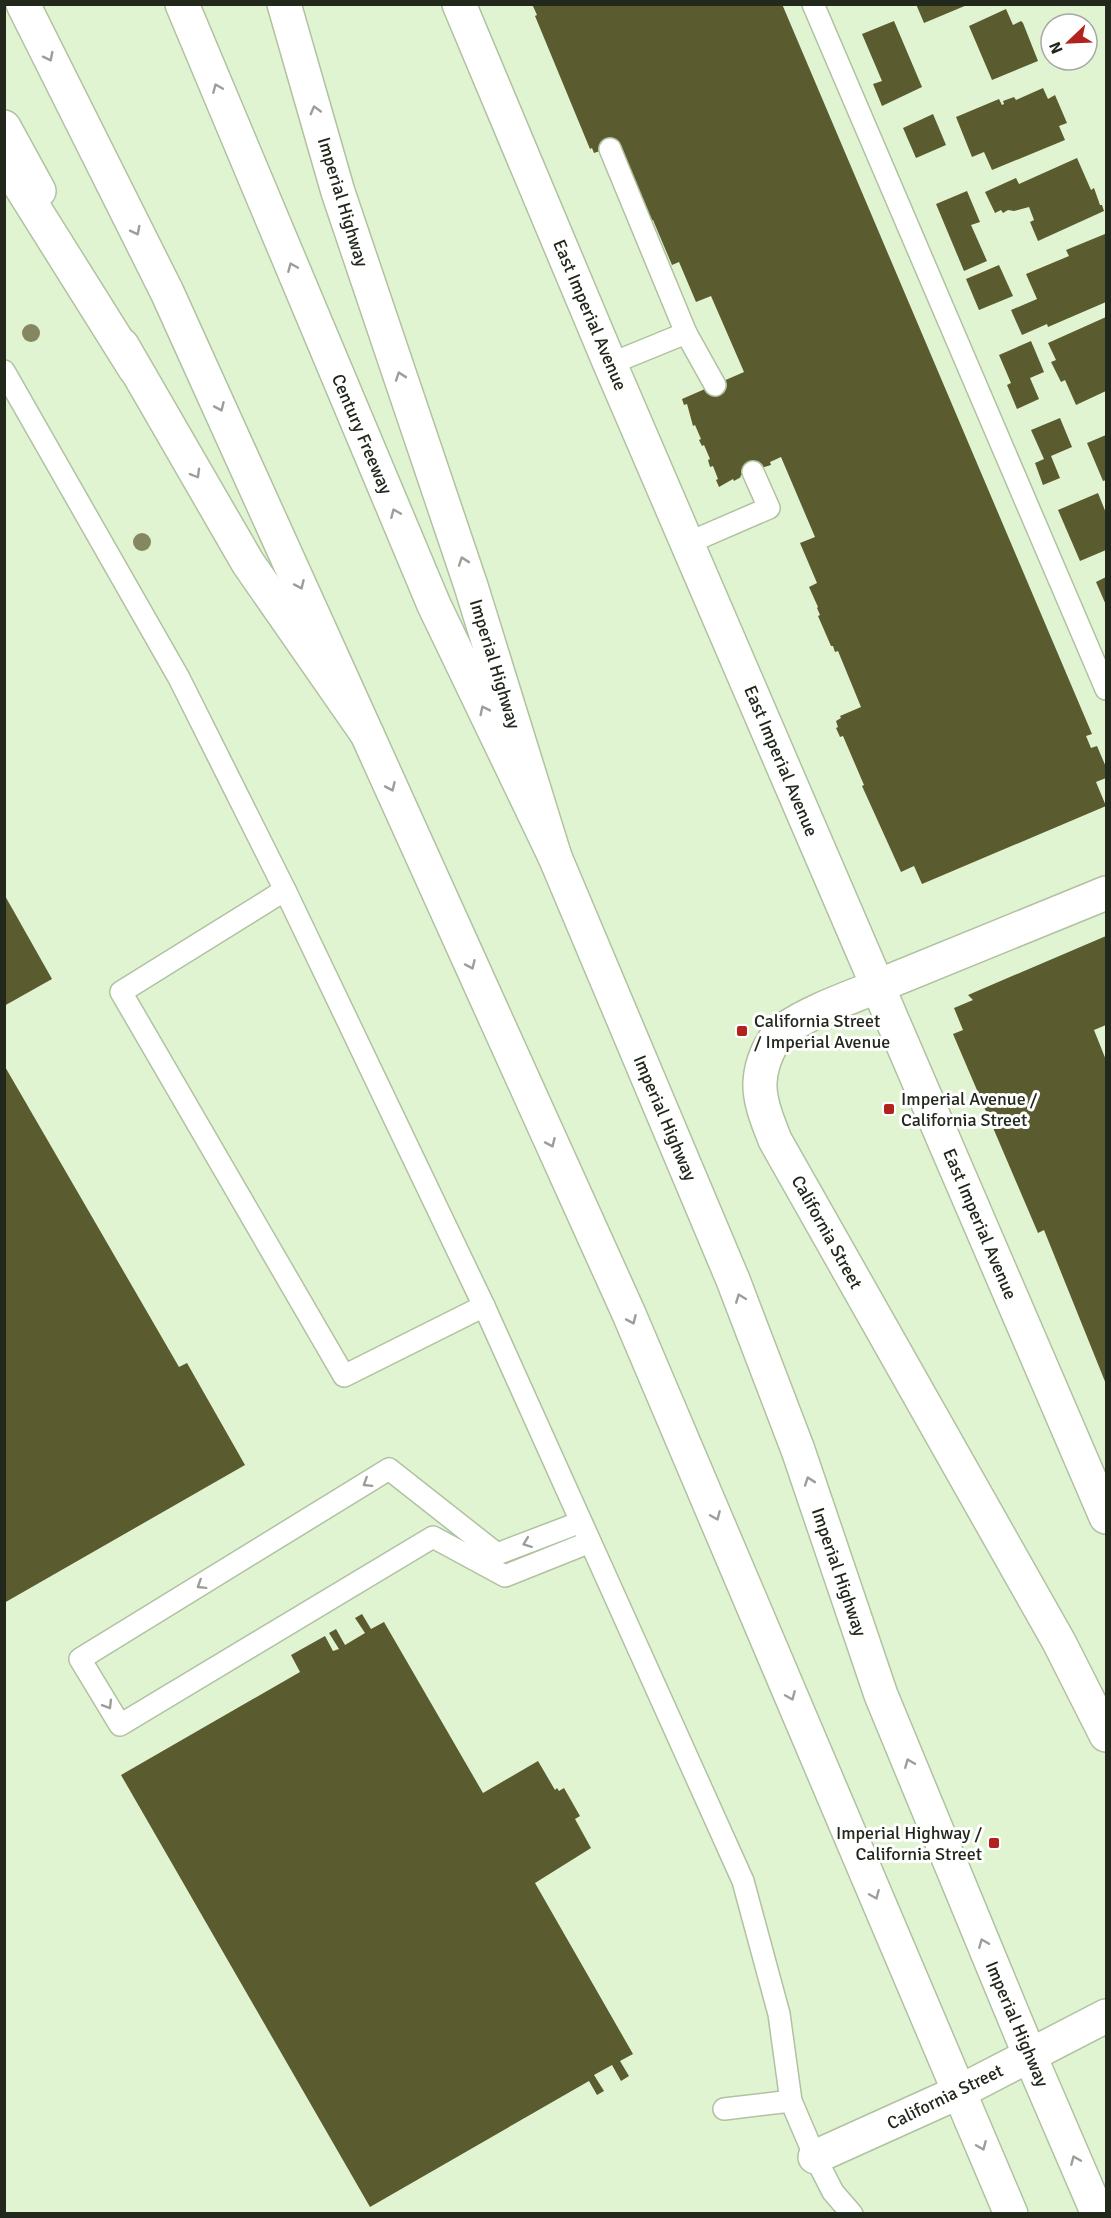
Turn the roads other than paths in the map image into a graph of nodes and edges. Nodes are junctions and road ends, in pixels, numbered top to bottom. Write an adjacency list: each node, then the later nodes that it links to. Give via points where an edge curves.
1 (23, 4): 17 (main road, one-way to 17, via 167,292)
2 (182, 4): 18 (main road, Century Freeway, one-way to 2, via 434,605)
3 (284, 4): 18 (main road, Imperial Highway, one-way to 3, via 471,586 338,192)
4 (459, 4): 10 (main road, East Imperial Avenue)
5 (813, 4): 16 (lane)
6 (4, 127): 11 (main road)
7 (609, 149): 9 (lane)
8 (4, 160): 11 (main road)
9 (686, 333): 10 (lane); 13 (lane)
10 (610, 364): 15 (main road, East Imperial Avenue)
11 (135, 369): 17 (main road, one-way to 17, via 248,563)
12 (4, 371): 19 (lane, via 179,678)
13 (715, 385)
14 (753, 472): 15 (lane, via 769,508)
15 (688, 543): 21 (main road, East Imperial Avenue)
16 (1107, 689)
17 (367, 734): 29 (main road, one-way to 29, via 629,1314)
18 (555, 857): 28 (main road, Imperial Highway, one-way to 18, via 881,1695 798,1450 733,1280)
19 (285, 890): 22 (lane); 22 (lane, via 121,992 344,1376)
20 (1107, 893): 21 (main road, California Street)
21 (878, 986): 23 (main road, East Imperial Avenue); 26 (main road, California Street, via 783,1030 764,1057 760,1083 765,1112 775,1140 1053,1632)
22 (484, 1306): 24 (lane)
23 (1107, 1517)
24 (581, 1522): 25 (lane); 25 (lane, one-way to 25, via 497,1554 389,1469 80,1659 120,1725 433,1537 505,1576)
25 (590, 1542): 30 (lane, via 743,1881 779,2014)
26 (1107, 1735)
27 (1107, 2016): 28 (main road, California Street)
28 (1030, 2056): 29 (main road, California Street); 35 (main road, Imperial Highway, one-way to 28)
29 (958, 2092): 32 (main road, California Street); 34 (main road, one-way to 34)
30 (790, 2101): 31 (lane); 32 (lane)
31 (724, 2109)
32 (814, 2157): 33 (lane, via 833,2192)
33 (852, 2214)
34 (1011, 2214)
35 (1098, 2214)

